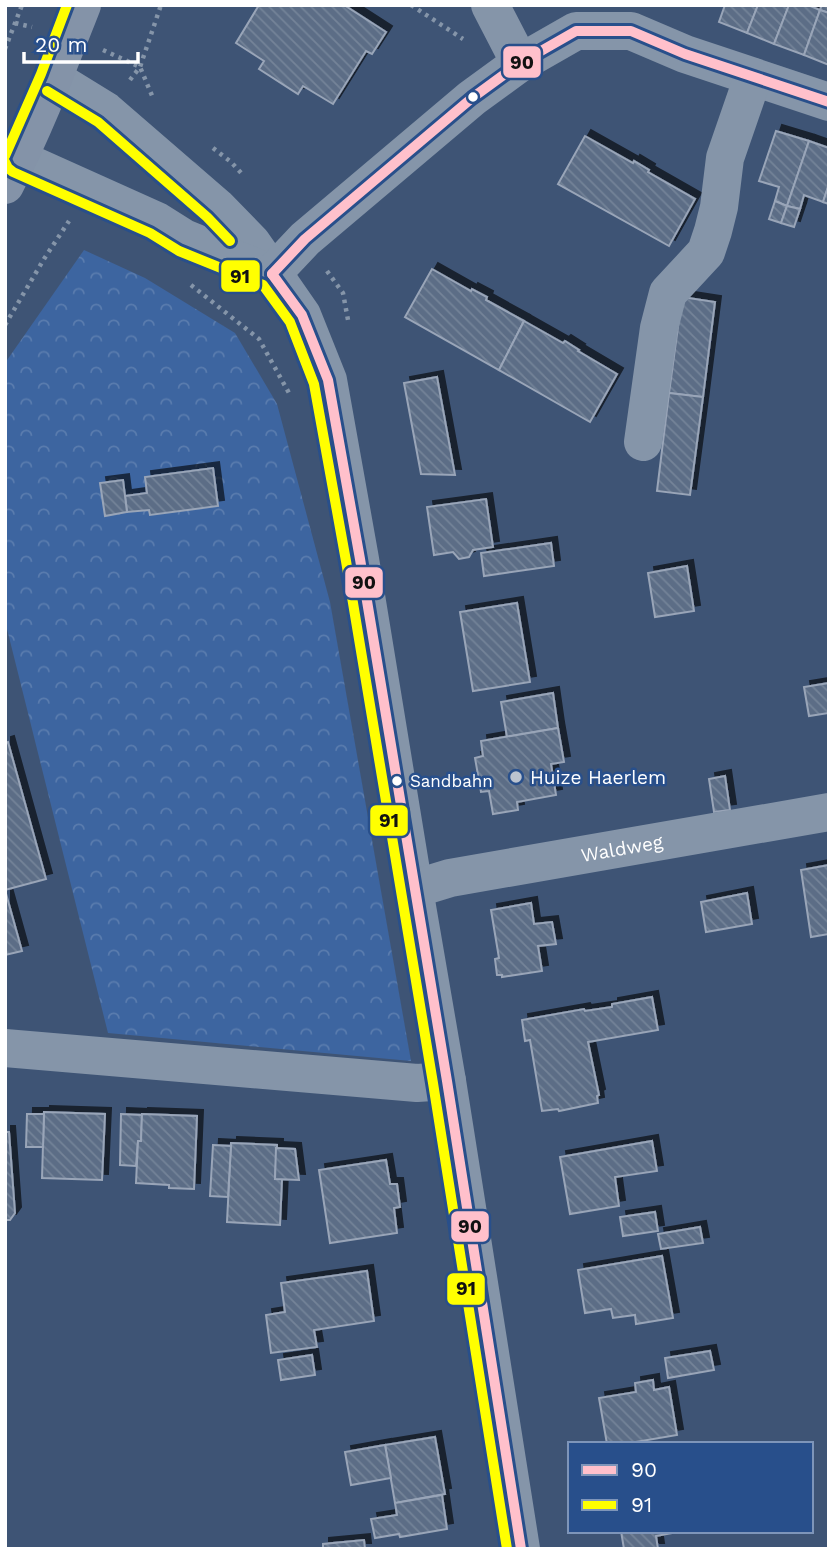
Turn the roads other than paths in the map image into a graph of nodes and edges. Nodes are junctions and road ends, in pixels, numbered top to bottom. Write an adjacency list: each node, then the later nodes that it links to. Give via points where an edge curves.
1 (82, 5): 5 (main road)
2 (490, 5): 3 (street)
3 (520, 63): 4 (street, via 576,31 631,31); 8 (street, via 305,239)
4 (753, 77): 6 (street); 9 (street, via 724,158 719,207 706,252 668,293)
5 (54, 79): 7 (main road); 8 (street, via 106,111 217,208 252,243)
6 (829, 102)
7 (12, 172): 8 (street, via 157,221 184,238)
8 (272, 274): 11 (street, via 302,316 328,380)
9 (643, 442)
10 (829, 812): 11 (street, Waldweg, via 450,877)
11 (414, 889): 13 (street)
12 (5, 1048): 13 (street, via 417,1083)
13 (447, 1081): 14 (street)
14 (521, 1549)

